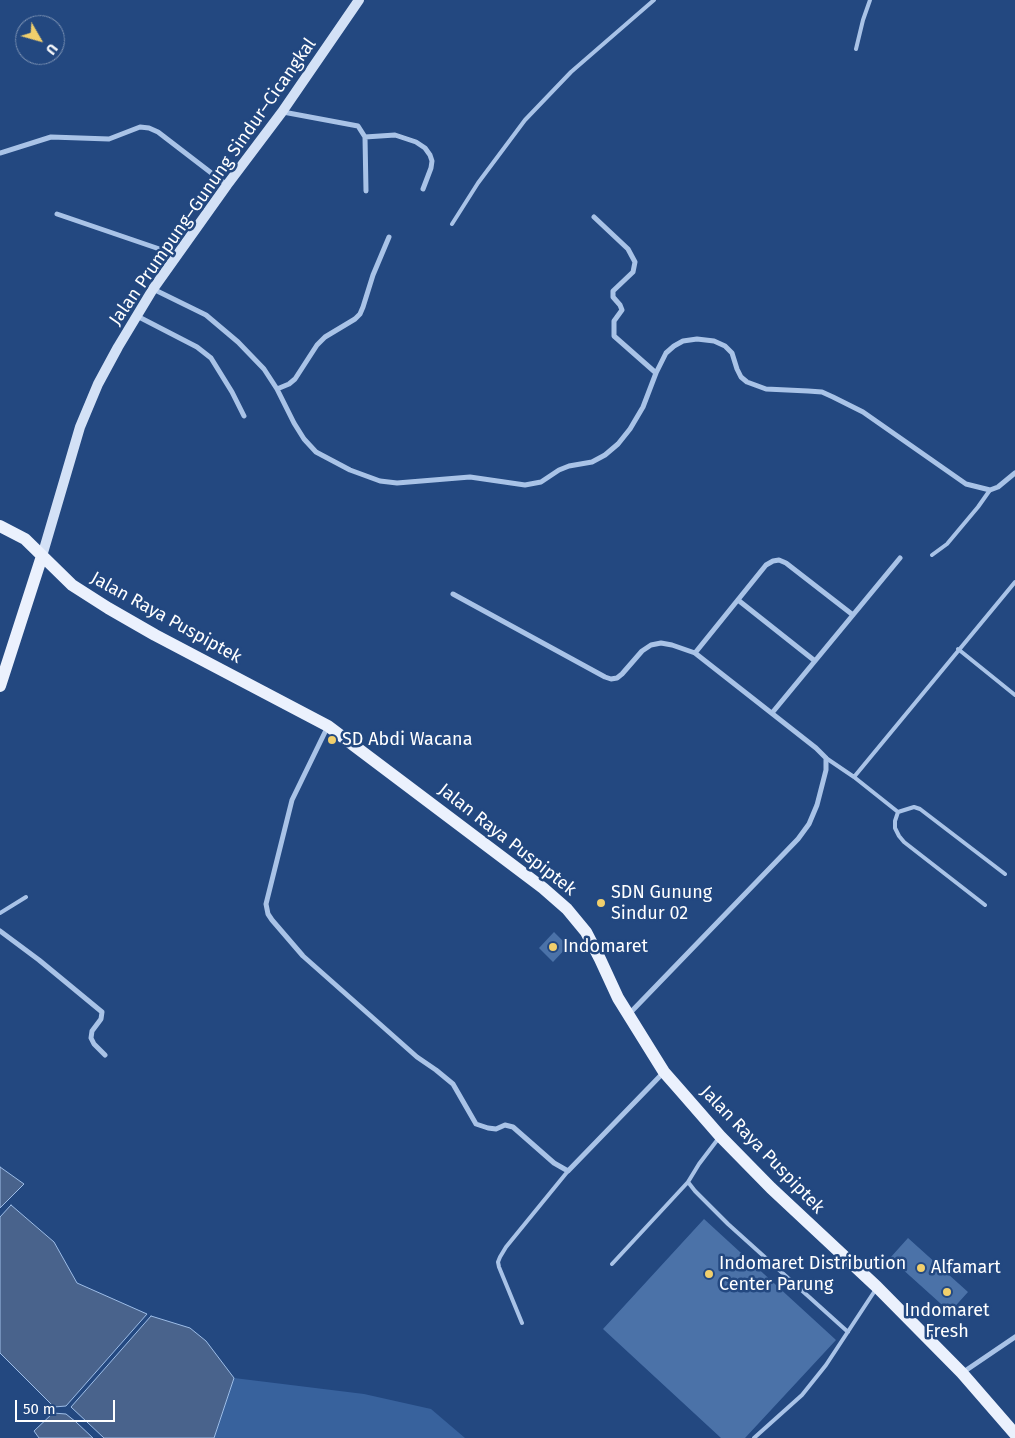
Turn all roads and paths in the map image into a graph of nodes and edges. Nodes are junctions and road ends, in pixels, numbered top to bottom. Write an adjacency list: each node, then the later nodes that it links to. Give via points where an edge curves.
1 (359, 0): 5 (main road, Jalan Prumpung–Gunung Sindur–Cicangkal)
2 (654, 0): 13 (lane, via 571,72 525,120)
3 (870, 0): 4 (lane)
4 (856, 49)
5 (282, 112): 6 (street, via 358,126); 8 (main road, Jalan Prumpung–Gunung Sindur–Cicangkal)
6 (365, 136): 9 (street, via 395,135 425,148 432,161); 10 (street)
7 (0, 154): 8 (street, via 51,137 109,139 140,127 149,128)
8 (227, 185): 15 (main road, Jalan Prumpung–Gunung Sindur–Cicangkal)
9 (423, 189)
10 (366, 191)
11 (57, 214): 15 (street)
12 (594, 217): 18 (street, via 628,249 635,262 633,272 613,291 613,297 622,310 614,321 614,336)
13 (452, 224)
14 (389, 237): 19 (street, via 360,314 325,337 295,379)
15 (177, 256): 16 (main road, Jalan Prumpung–Gunung Sindur–Cicangkal)
16 (154, 289): 17 (main road, Jalan Prumpung–Gunung Sindur–Cicangkal); 19 (street, via 206,316 225,331 264,369)
17 (137, 316): 20 (street, via 197,347 211,358); 25 (main road, Jalan Prumpung–Gunung Sindur–Cicangkal, via 90,403)
18 (656, 373): 19 (street, via 642,407 618,444 592,462 569,466 541,482 525,486 470,477 397,483 366,476 316,452 304,439); 22 (street, via 666,353 683,341 714,341 732,353 737,369 747,382 766,390 822,392 863,412 966,484)
19 (277, 390)
20 (244, 416)
21 (1015, 473): 22 (street)
22 (990, 490): 24 (lane, via 947,544)
23 (0, 526): 25 (main road, Jalan Raya Puspiptek, via 25,539)
24 (932, 555)
25 (42, 556): 34 (main road); 37 (main road, Jalan Raya Puspiptek, via 72,585 108,608)
26 (900, 558): 30 (street)
27 (1015, 582): 31 (lane)
28 (453, 594): 32 (street, via 611,679 622,674 651,645 672,645)
29 (738, 600): 30 (street, via 766,565 779,560); 32 (street); 33 (street)
30 (853, 615): 33 (street)
31 (958, 650): 35 (lane); 39 (lane)
32 (695, 653): 36 (street)
33 (815, 661): 36 (street)
34 (0, 686)
35 (1015, 696)
36 (772, 713): 38 (street)
37 (328, 726): 46 (main road, Jalan Raya Puspiptek, via 543,888 566,909 586,932); 50 (street, via 292,800 266,904 268,914 303,956 417,1057 453,1084 476,1124 496,1129 505,1125 513,1127)
38 (826, 758): 39 (lane); 46 (street, via 817,806 798,839)
39 (854, 777): 40 (lane)
40 (898, 812): 41 (lane, via 914,807 920,809); 43 (lane, via 895,828 904,842)
41 (1005, 874)
42 (26, 898): 44 (lane)
43 (986, 905)
44 (0, 912)
45 (0, 931): 47 (street, via 102,1012 90,1038)
46 (629, 1014): 48 (main road, Jalan Raya Puspiptek)
47 (105, 1055)
48 (664, 1072): 49 (main road, Jalan Raya Puspiptek); 50 (street)
49 (720, 1136): 51 (lane); 53 (main road, Jalan Raya Puspiptek)
50 (568, 1171): 54 (lane, via 506,1247 498,1262)
51 (688, 1182): 52 (lane); 55 (lane, via 728,1224)
52 (612, 1264)
53 (878, 1288): 55 (lane); 57 (main road, Jalan Raya Puspiptek)
54 (522, 1323)
55 (848, 1332): 59 (lane, via 802,1395)
56 (1015, 1337): 57 (street)
57 (962, 1373): 58 (main road, Jalan Raya Puspiptek)
58 (1015, 1434)
59 (754, 1438)

